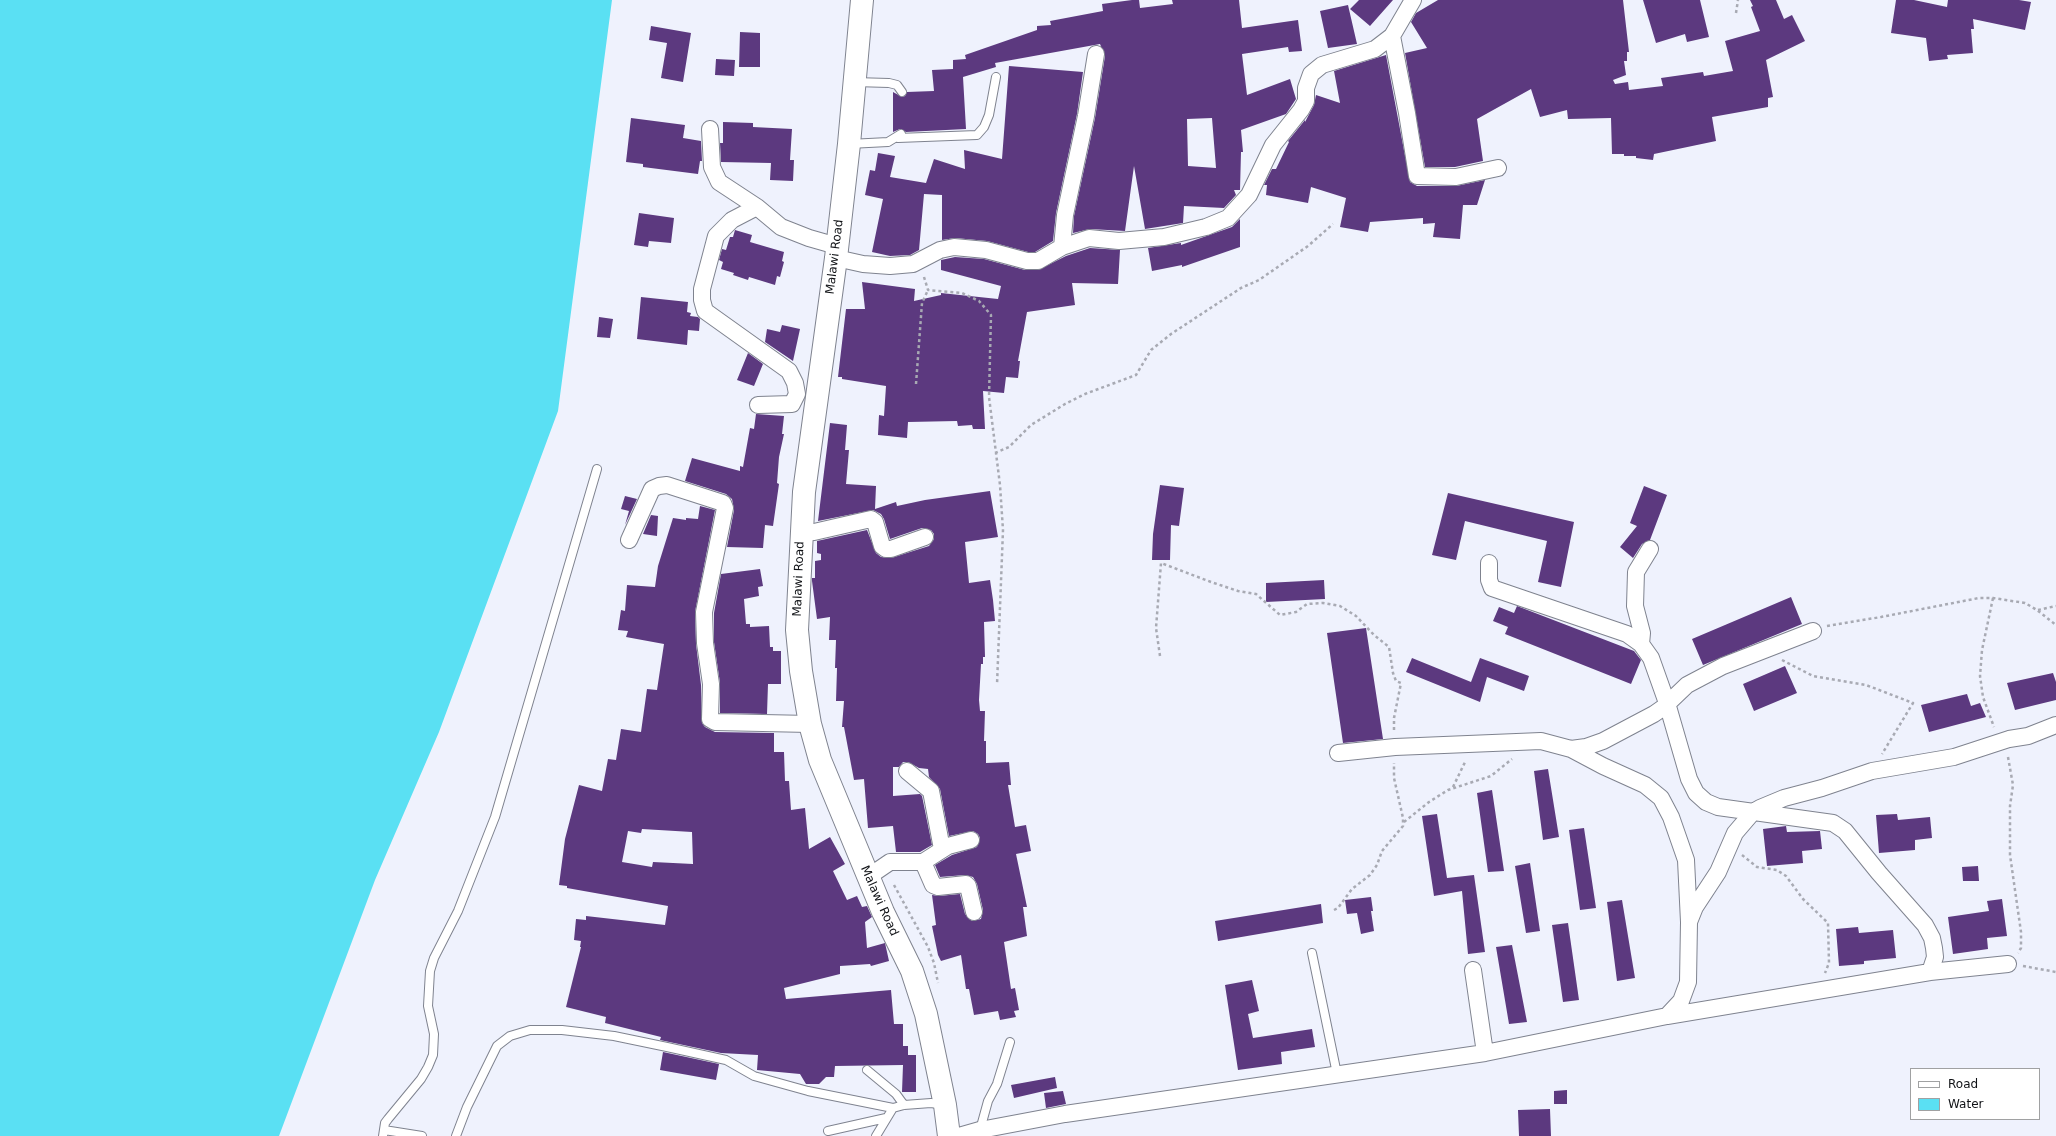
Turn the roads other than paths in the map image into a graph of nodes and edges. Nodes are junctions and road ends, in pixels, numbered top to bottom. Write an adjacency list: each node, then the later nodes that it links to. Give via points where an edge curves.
1 (862, 0): 6 (main road, Malawi Road)
2 (1412, 0): 3 (street)
3 (1392, 36): 10 (street, via 1417,176 1456,177); 12 (street, via 1375,49 1322,64 1311,74 1306,88 1306,102 1274,144 1249,195 1228,218 1206,227 1164,237 1119,241 1089,238)
4 (1096, 54): 12 (street, via 1065,215)
5 (996, 77): 9 (lane, via 989,115 984,128 977,135 900,135 888,142)
6 (854, 82): 7 (lane, via 889,83 897,85); 9 (main road, Malawi Road)
7 (902, 92)
8 (710, 129): 11 (street, via 712,167 719,182)
9 (849, 144): 13 (main road, Malawi Road)
10 (1498, 168)
11 (757, 207): 13 (street, via 781,226); 14 (street, via 732,220 716,236 702,289 702,300 705,311 789,372 795,383 797,394 792,404)
12 (1062, 247): 13 (street, via 1038,261 1027,261 986,250 954,247 940,250 913,264 890,266 863,264)
13 (836, 252): 16 (main road, Malawi Road)
14 (758, 405)
15 (597, 469): 51 (lane, via 495,817 458,911 430,971 428,1006 434,1034 433,1055 422,1079 388,1119)
16 (801, 533): 17 (street, via 871,519 876,522 882,546 886,549); 24 (main road, Malawi Road, via 797,630)
17 (925, 537)
18 (629, 540): 24 (street, via 652,489 659,486 667,485 723,503 725,508 704,612 705,643 711,684 710,719 715,722)
19 (1650, 549): 22 (street, via 1636,572 1635,606 1642,633)
20 (1489, 563): 22 (street, via 1489,580 1492,588 1628,634)
21 (1813, 631): 23 (street, via 1723,666 1697,679)
22 (1641, 644): 23 (street, via 1651,658)
23 (1667, 702): 26 (street, via 1654,714 1603,741); 29 (street, via 1688,779 1696,794 1718,807)
24 (810, 724): 33 (main road, Malawi Road, via 820,760)
25 (2056, 725): 29 (street, via 2028,736 2009,739 1954,757 1872,771 1784,798)
26 (1571, 749): 27 (street, via 1541,741 1395,747); 35 (street, via 1645,785 1661,798 1671,817 1686,860)
27 (1338, 753)
28 (907, 771): 31 (street, via 931,791)
29 (1753, 812): 35 (street, via 1735,833 1718,872 1695,907); 39 (street, via 1833,823 1845,831 1926,925 1932,938 1935,957)
30 (971, 840): 31 (street)
31 (942, 849): 32 (street)
32 (923, 862): 33 (street, via 893,861); 34 (street, via 933,885 938,887 966,884)
33 (876, 872): 46 (main road, Malawi Road, via 883,912 912,971 926,1014)
34 (974, 912)
35 (1689, 922): 40 (street, via 1688,982 1681,1001)
36 (1312, 953): 44 (lane)
37 (2008, 964): 39 (street)
38 (1473, 970): 42 (street)
39 (1930, 972): 40 (street)
40 (1667, 1016): 42 (street)
41 (1010, 1042): 49 (lane)
42 (1485, 1053): 44 (street)
43 (867, 1070): 45 (lane, via 896,1094)
44 (1337, 1074): 49 (street, via 1065,1114)
45 (904, 1105): 46 (lane, via 931,1103); 47 (lane)
46 (945, 1106): 55 (main road, Malawi Road)
47 (893, 1108): 48 (lane); 53 (lane, via 808,1092 754,1076 726,1060 674,1048 614,1036 562,1030 530,1030 510,1036 497,1046 467,1107)
48 (886, 1118): 50 (lane); 54 (lane)
49 (980, 1130): 56 (street)
50 (828, 1132)
51 (384, 1133): 52 (lane)
52 (422, 1136)
53 (456, 1136)
54 (876, 1136)
55 (949, 1136)
56 (959, 1136)

